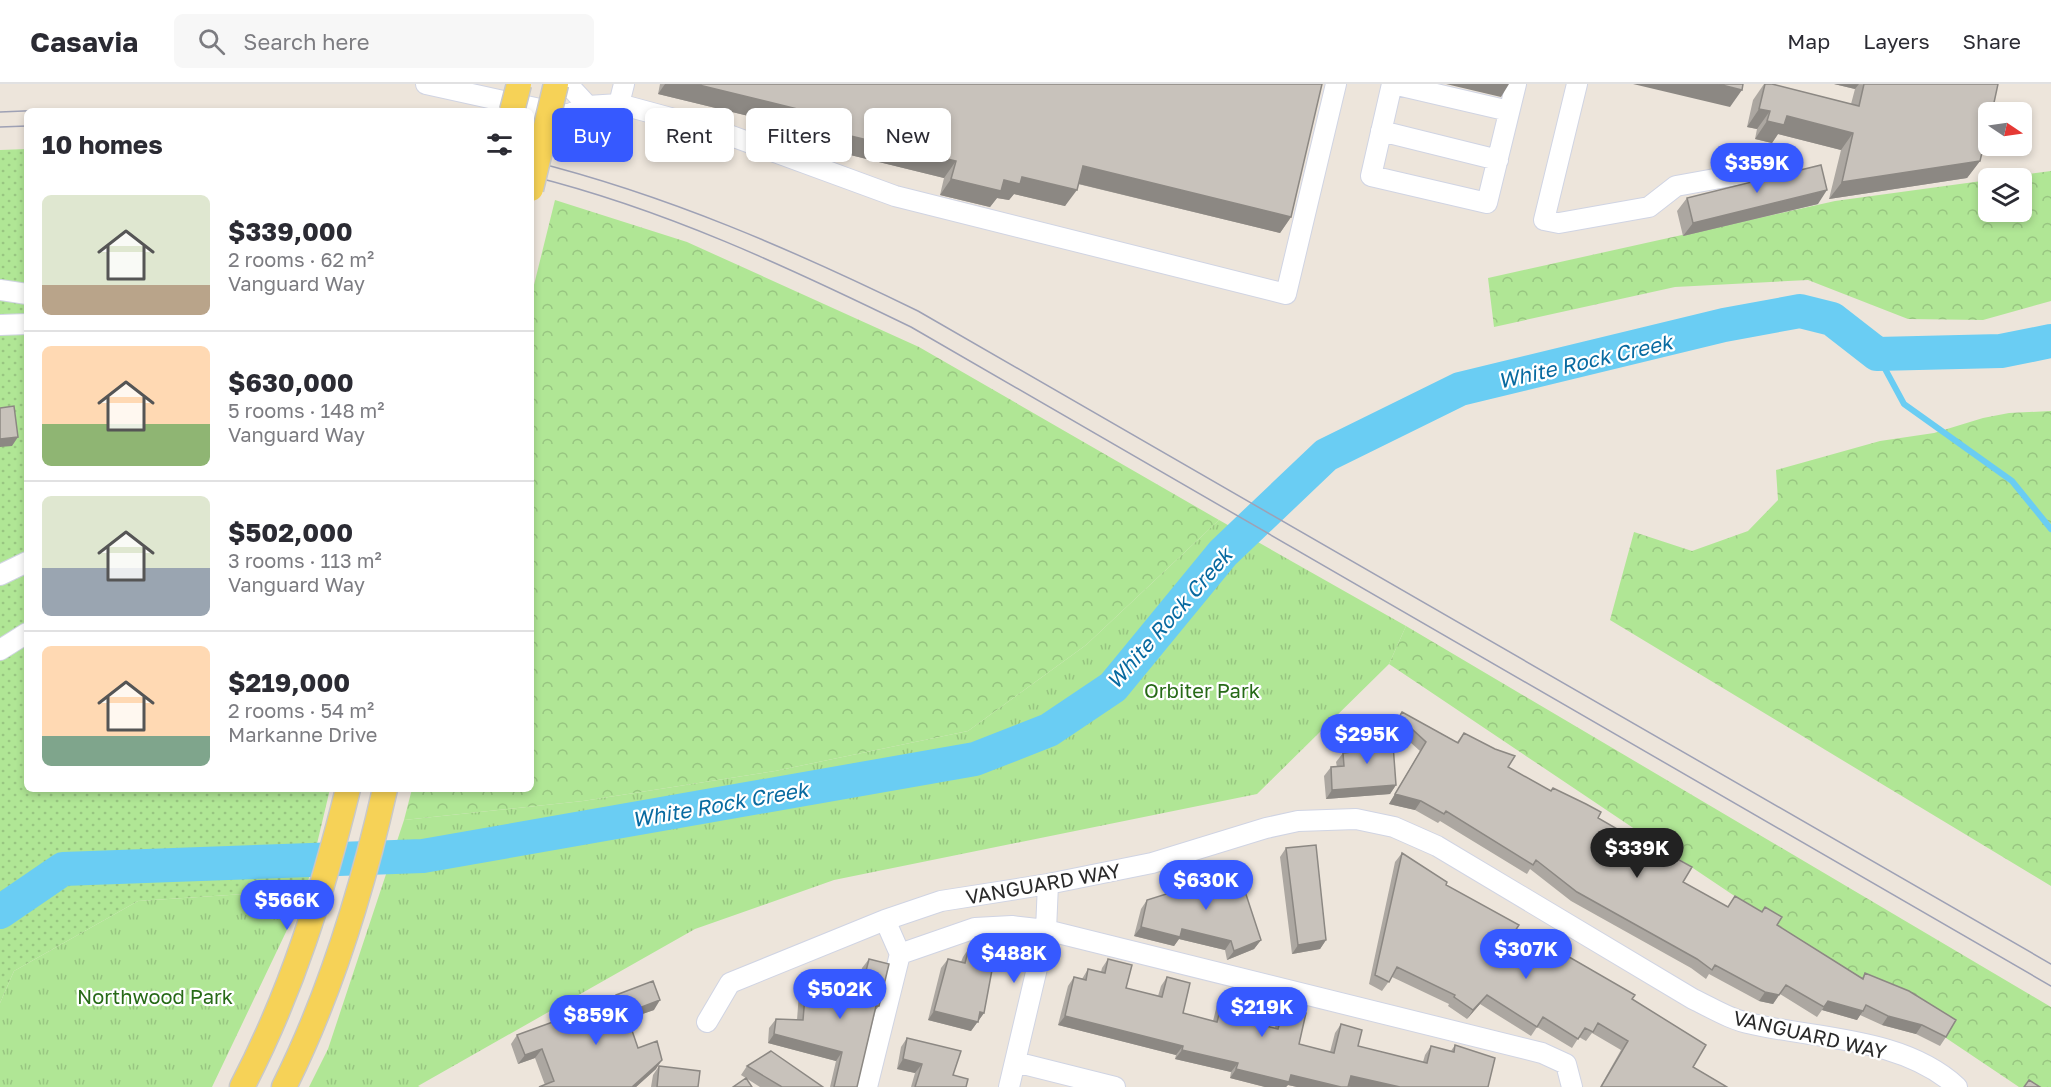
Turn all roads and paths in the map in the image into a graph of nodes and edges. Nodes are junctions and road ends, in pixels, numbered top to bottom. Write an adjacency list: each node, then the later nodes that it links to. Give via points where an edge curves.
1 (426, 84): 9 (street)
2 (519, 84): 9 (main road, bridge)
3 (555, 84): 11 (street, via 572,88); 16 (main road, bridge)
4 (624, 84): 10 (street)
5 (1336, 84): 10 (street, via 1286,294 895,196 715,130)
6 (1392, 84): 12 (street); 13 (street)
7 (1516, 84): 12 (street)
8 (1577, 84): 15 (street, via 1544,220 1559,223 1648,207 1676,186)
9 (502, 99): 11 (street, via 567,115)
10 (619, 104): 11 (street)
11 (588, 106)
12 (1509, 111): 14 (street)
13 (1382, 131): 14 (street); 14 (street, via 1371,176 1487,202)
14 (1498, 160)
15 (1781, 167)
16 (534, 176)
17 (0, 290): 18 (street)
18 (24, 294)
19 (24, 324): 20 (street)
20 (0, 325)
21 (24, 563): 22 (street)
22 (0, 575)
23 (24, 635): 24 (street)
24 (0, 650)
25 (347, 792): 33 (main road, via 309,932 288,989)
26 (385, 792): 34 (main road, via 347,931)
27 (1048, 884): 28 (street, VANGUARD WAY, via 941,901); 29 (street); 39 (street, VANGUARD WAY, via 1152,863 1298,821 1356,819 1394,827 1437,846 1725,1015 1750,1024 1889,1050 1925,1064)
28 (885, 920): 30 (street); 31 (street, VANGUARD WAY, via 730,983)
29 (1047, 930): 30 (street, via 1012,926 975,928); 32 (street); 38 (street, via 1542,1053 1566,1064)
30 (900, 954): 35 (street)
31 (707, 1022)
32 (1015, 1062): 36 (street); 37 (street)
33 (244, 1084)
34 (284, 1087)
35 (867, 1087)
36 (1009, 1087)
37 (1115, 1087)
38 (1572, 1087)
39 (1957, 1087)

